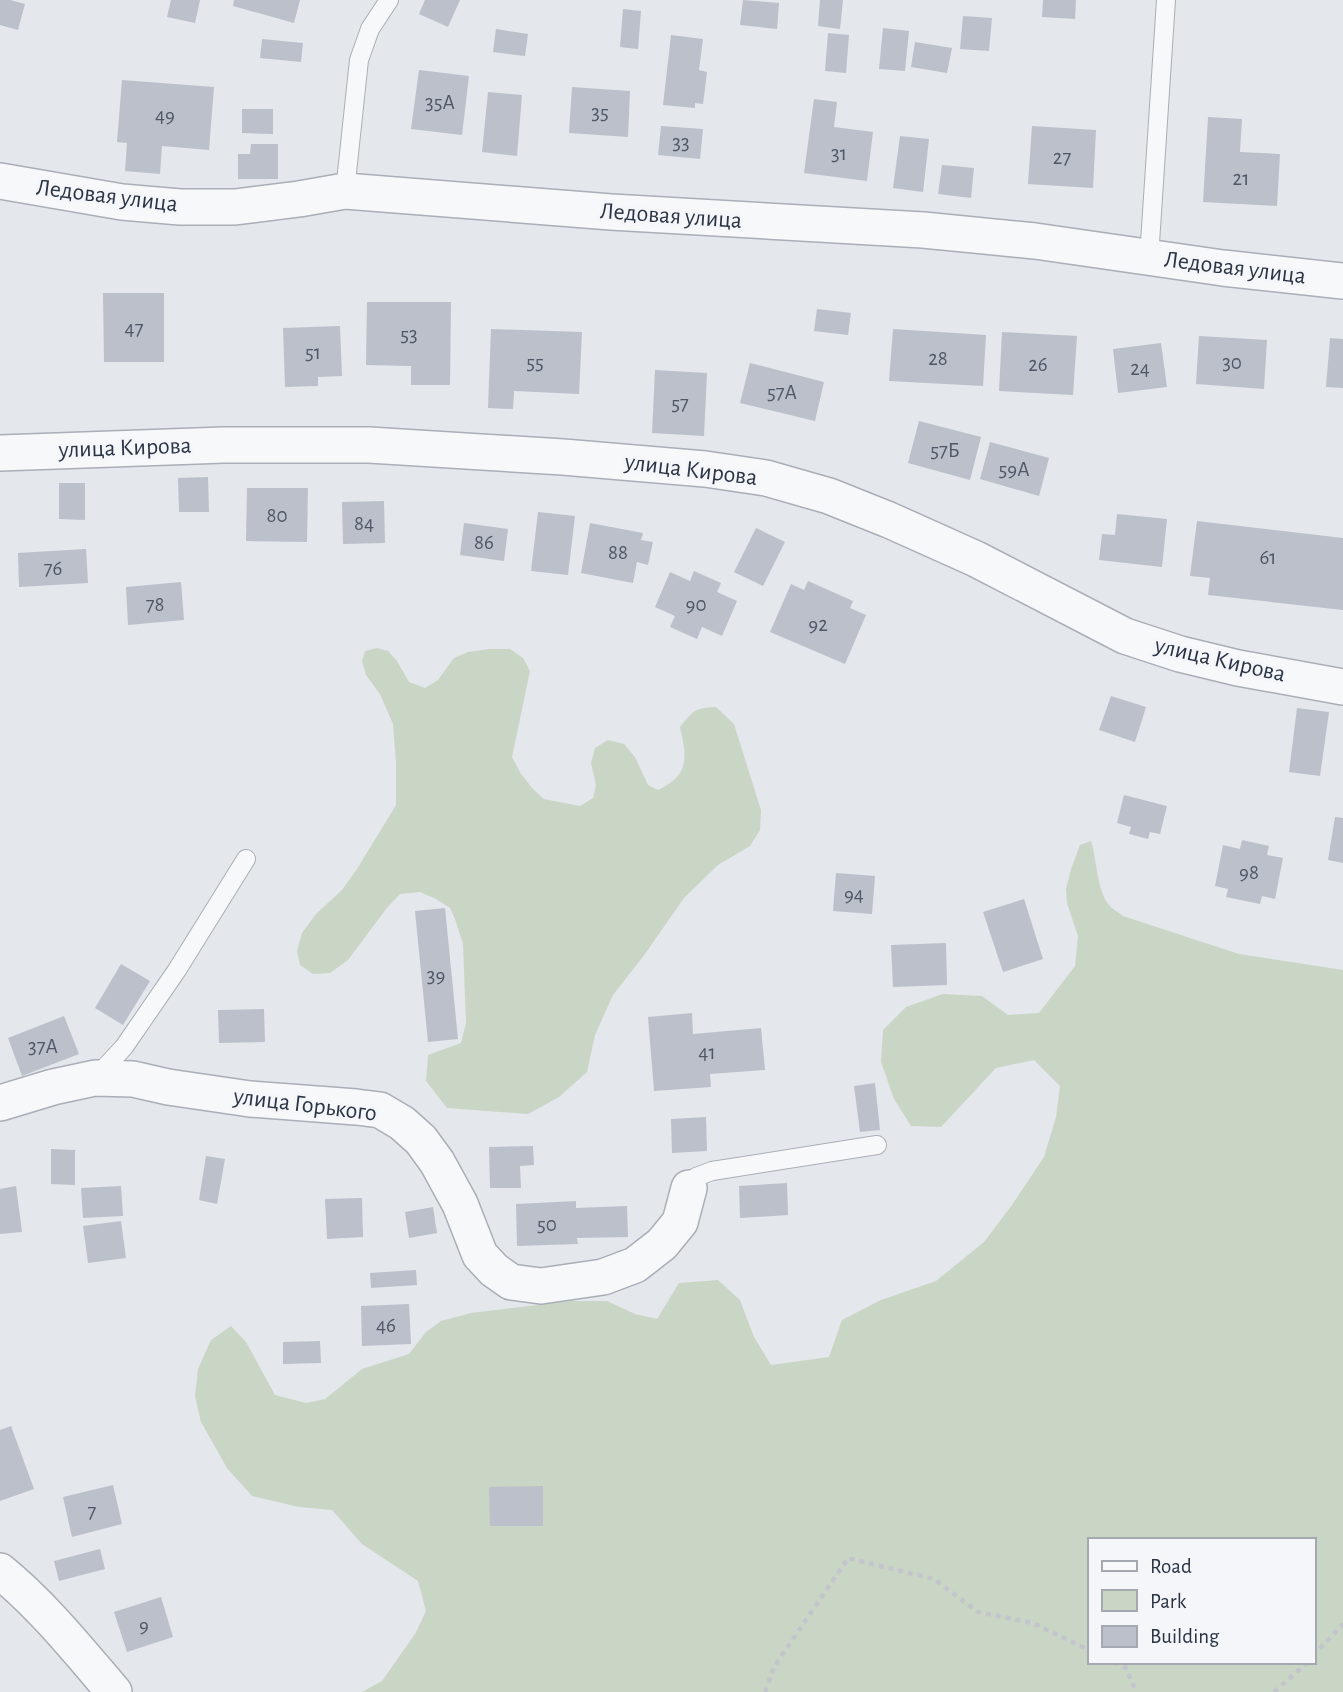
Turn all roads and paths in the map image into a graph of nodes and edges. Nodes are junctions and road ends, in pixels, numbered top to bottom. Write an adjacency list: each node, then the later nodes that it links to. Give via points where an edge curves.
1 (388, 0): 4 (lane, via 370,29 359,60)
2 (1166, 0): 5 (lane)
3 (0, 181): 4 (street, Ледовая улица, via 180,207 235,207)
4 (345, 191): 5 (street, Ледовая улица, via 923,230)
5 (1149, 258): 6 (street, Ледовая улица)
6 (1343, 281)
7 (0, 453): 8 (street, улица Кирова, via 369,445 576,458 766,478 890,520 1125,636 1238,668)
8 (1343, 687)
9 (246, 859): 10 (lane, via 124,1047)
10 (95, 1078): 11 (street, улица Горького); 13 (street, улица Горького, via 380,1111 421,1140 460,1204 480,1255 512,1282 541,1286 603,1277 635,1265 680,1222)
11 (0, 1103)
12 (877, 1145): 13 (lane, via 712,1171 696,1177)
13 (689, 1188)
14 (0, 1571): 20 (street, via 50,1617)
15 (1343, 1623): 17 (path)
16 (1088, 1650): 21 (path, via 1033,1623 978,1612 934,1579 848,1558 774,1667)
17 (1315, 1655)
18 (1118, 1664): 22 (path, via 1126,1668)
19 (1306, 1664): 23 (path)
20 (114, 1692)
21 (765, 1692)
22 (1136, 1692)
23 (1274, 1692)

